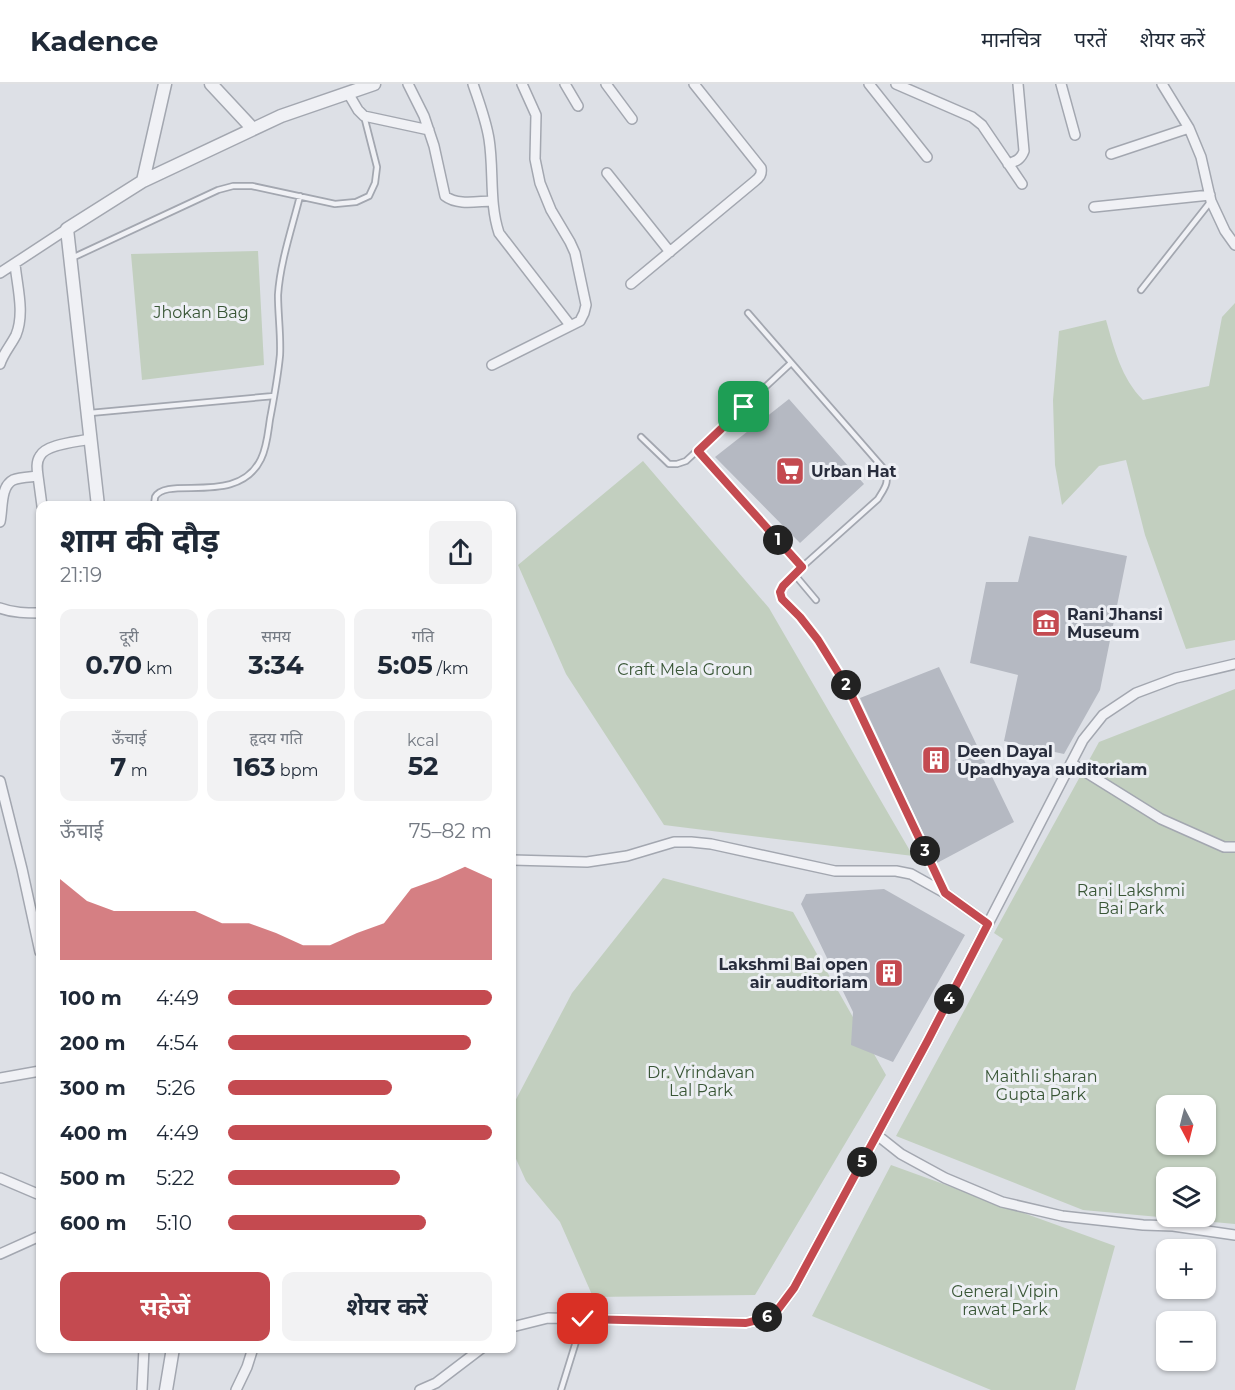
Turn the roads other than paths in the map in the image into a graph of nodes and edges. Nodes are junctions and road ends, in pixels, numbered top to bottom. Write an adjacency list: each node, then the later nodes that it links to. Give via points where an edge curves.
1 (165, 84): 27 (street)
2 (211, 84): 20 (street)
3 (374, 84): 15 (street)
4 (408, 84): 21 (street)
5 (473, 84): 31 (street, via 489,140)
6 (522, 84): 42 (street, via 536,115 535,159 540,183 575,253 586,305 580,321)
7 (565, 84): 16 (street)
8 (606, 84): 18 (street)
9 (694, 84): 35 (street, via 762,172)
10 (869, 84): 24 (street)
11 (896, 84): 25 (street, via 972,117 982,125)
12 (1018, 84): 25 (street, via 1024,151 1017,162)
13 (1061, 84): 22 (street)
14 (1162, 84): 19 (street)
15 (348, 93): 17 (street); 20 (street)
16 (578, 106)
17 (364, 116): 21 (street); 29 (lane, via 376,167 369,195 356,202 335,204)
18 (632, 119)
19 (1190, 128): 23 (street); 30 (street, via 1202,157)
20 (253, 129): 27 (street)
21 (429, 130): 31 (street, via 445,196 459,202)
22 (1075, 135)
23 (1111, 154)
24 (927, 157)
25 (1008, 164): 28 (street)
26 (607, 173): 35 (street)
27 (143, 181): 33 (street)
28 (1022, 184)
29 (300, 196): 36 (lane, via 252,186 218,190); 46 (lane, via 278,295 280,354)
30 (1210, 198): 32 (street); 34 (street); 40 (lane)
31 (493, 201): 42 (street, via 499,233)
32 (1094, 207)
33 (67, 229): 36 (street); 37 (street)
34 (1235, 245)
35 (670, 252): 39 (street)
36 (70, 259): 47 (street)
37 (15, 264): 38 (street); 44 (street, via 18,327)
38 (0, 273)
39 (631, 284)
40 (1141, 290)
41 (748, 313): 43 (lane)
42 (570, 326): 45 (street)
43 (791, 363): 50 (lane); 56 (lane, via 888,477 878,499)
44 (0, 364)
45 (492, 365)
46 (274, 396): 47 (lane); 54 (lane, via 265,447 251,473 223,487 160,491)
47 (87, 413): 49 (street)
48 (641, 437): 50 (lane, via 669,464 686,461)
49 (90, 439): 51 (street, via 44,451 37,464); 53 (street)
50 (698, 451): 56 (lane)
51 (38, 476): 52 (street); 55 (street, via 14,479 8,484)
52 (41, 501)
53 (97, 501)
54 (155, 501)
55 (0, 522)
56 (802, 567): 57 (lane)
57 (795, 575): 58 (lane); 66 (lane, via 783,586 782,599 818,640 849,690)
58 (816, 600)
59 (0, 608): 60 (street)
60 (36, 615)
61 (1235, 664): 62 (street, via 1176,678 1136,693 1103,715)
62 (1071, 763): 64 (street, via 1161,819 1224,847); 67 (street)
63 (0, 781): 68 (street)
64 (1235, 847)
65 (516, 860): 66 (street, via 587,862 627,856 674,842 691,842 835,871 911,874)
66 (945, 893): 67 (street)
67 (988, 924): 71 (street)
68 (36, 934)
69 (36, 1072): 70 (street)
70 (0, 1078)
71 (877, 1135): 74 (street, via 901,1154 945,1178 1002,1202 1062,1216); 77 (street, via 794,1288 773,1316 746,1323)
72 (0, 1178): 73 (street)
73 (36, 1193)
74 (1235, 1234)
75 (36, 1238): 76 (street)
76 (0, 1254)
77 (583, 1319): 78 (street, via 548,1318); 87 (lane)
78 (516, 1326)
79 (144, 1353): 83 (street)
80 (172, 1353): 84 (street)
81 (251, 1353): 85 (street)
82 (475, 1353): 86 (street, via 436,1383)
83 (142, 1390)
84 (166, 1390)
85 (236, 1390)
86 (420, 1390)
87 (561, 1390)

